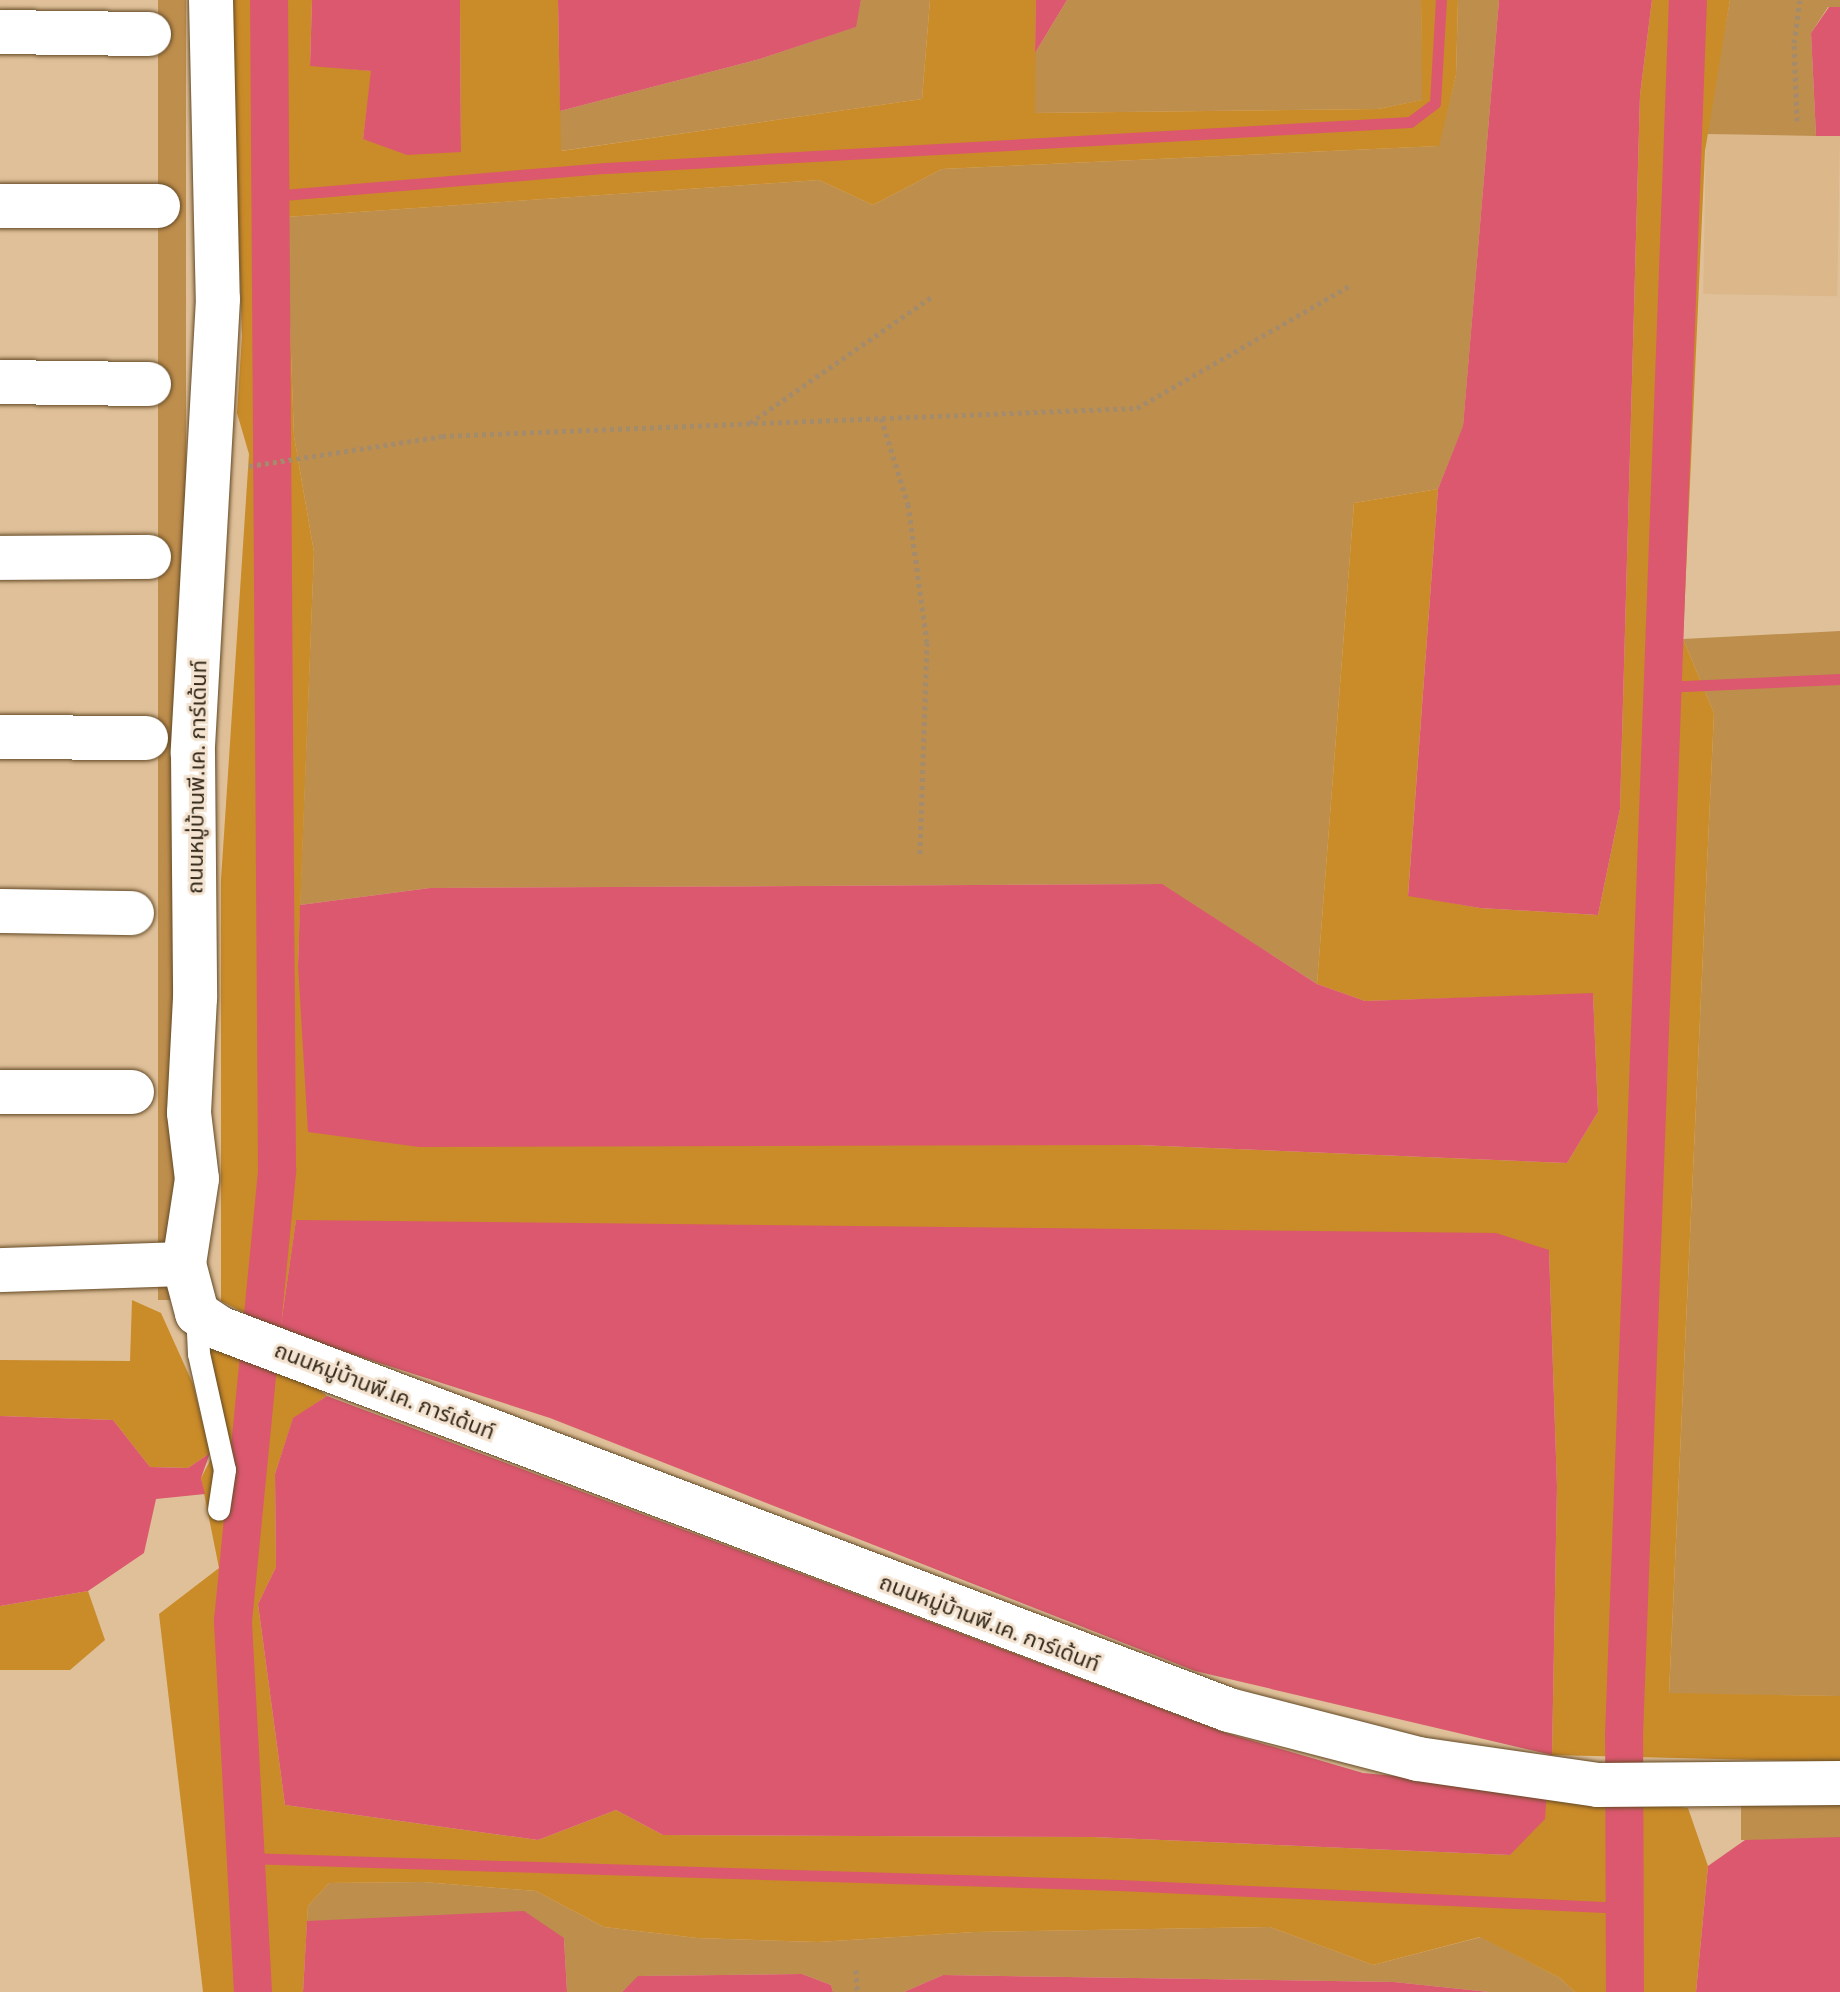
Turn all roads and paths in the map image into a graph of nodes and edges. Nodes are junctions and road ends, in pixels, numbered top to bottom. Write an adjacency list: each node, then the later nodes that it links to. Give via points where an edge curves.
1 (211, 0): 24 (street, ถนนหมู่บ้านพี.เค. การ์เด้นท์, via 218,299 193,753 195,998 189,1113 197,1179)
2 (1800, 0): 5 (path, via 1794,43)
3 (0, 32): 4 (street)
4 (149, 34)
5 (1797, 121)
6 (0, 206): 7 (street)
7 (158, 206)
8 (1349, 286): 12 (path, via 1137,408)
9 (933, 296): 13 (path)
10 (0, 382): 11 (street)
11 (149, 384)
12 (881, 418): 13 (path); 19 (path, via 908,504 927,642)
13 (747, 424): 14 (path, via 442,436)
14 (238, 468)
15 (149, 557): 16 (street)
16 (0, 558)
17 (0, 737): 18 (street)
18 (146, 738)
19 (920, 855)
20 (0, 911): 21 (street)
21 (132, 913)
22 (0, 1092): 23 (street)
23 (132, 1092)
24 (184, 1264): 25 (street); 26 (street, ถนนหมู่บ้านพี.เค. การ์เด้นท์)
25 (0, 1270)
26 (208, 1321): 27 (lane, via 199,1354 225,1470); 28 (street, ถนนหมู่บ้านพี.เค. การ์เด้นท์, via 1229,1710 1418,1759 1598,1785)
27 (219, 1510)
28 (1840, 1783)
29 (856, 1970): 30 (path)
30 (857, 1992)

